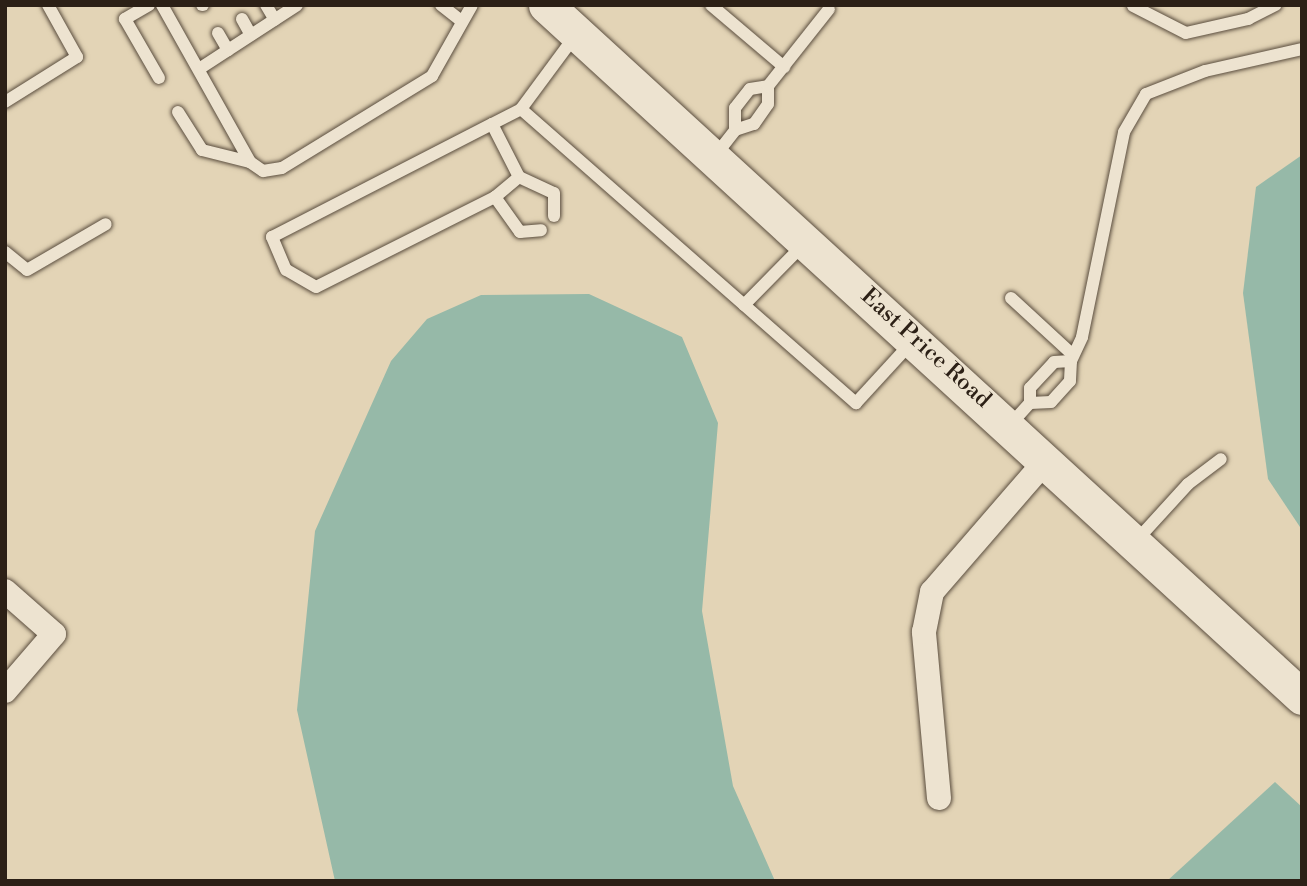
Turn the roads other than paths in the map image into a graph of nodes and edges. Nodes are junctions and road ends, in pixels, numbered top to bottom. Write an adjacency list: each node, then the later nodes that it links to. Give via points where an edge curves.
1 (48, 5): 25 (lane, via 77,57)
2 (149, 5): 23 (lane, via 125,19)
3 (162, 5): 22 (lane)
4 (266, 5): 15 (lane)
5 (441, 5): 14 (lane)
6 (472, 5): 14 (lane)
7 (546, 5): 17 (main road, East Price Road)
8 (711, 5): 21 (lane)
9 (1276, 5): 11 (lane, via 1248,19 1186,33)
10 (296, 6): 15 (lane)
11 (1133, 6)
12 (829, 9): 21 (lane)
13 (242, 19): 18 (lane)
14 (459, 19): 30 (lane, via 432,76 282,168 263,171)
15 (275, 20): 18 (lane)
16 (218, 33): 20 (lane)
17 (577, 33): 26 (lane); 29 (main road, East Price Road)
18 (251, 35): 20 (lane)
19 (1302, 49): 41 (lane, via 1205,71 1146,94 1124,132)
20 (228, 50): 22 (lane)
21 (784, 67): 24 (lane)
22 (200, 69): 30 (lane)
23 (159, 78)
24 (768, 86): 29 (lane, via 768,104 754,124); 29 (lane, via 750,89 735,108)
25 (5, 102)
26 (521, 109): 28 (lane); 39 (lane)
27 (178, 112): 30 (lane, via 202,149)
28 (492, 124): 31 (lane); 32 (lane, via 272,237 286,270 317,287)
29 (725, 143): 36 (main road, East Price Road)
30 (250, 162)
31 (519, 177): 32 (lane); 33 (lane, via 554,193)
32 (495, 197): 35 (lane, via 520,232)
33 (554, 216)
34 (106, 224): 37 (lane, via 27,270)
35 (541, 230)
36 (808, 240): 39 (lane); 40 (main road, East Price Road)
37 (5, 252)
38 (1010, 298): 41 (lane)
39 (744, 306): 40 (lane, via 856,403)
40 (915, 338): 42 (main road, East Price Road)
41 (1072, 358): 42 (lane, via 1054,362 1030,388); 42 (lane, via 1070,381 1051,401)
42 (1020, 414): 43 (main road, East Price Road)
43 (1048, 458): 45 (main road, East Price Road); 49 (street, via 932,593 924,632)
44 (1221, 459): 45 (lane, via 1188,484)
45 (1136, 541): 48 (main road, East Price Road)
46 (5, 591): 47 (street, via 54,634)
47 (5, 691)
48 (1302, 696)
49 (939, 798)

